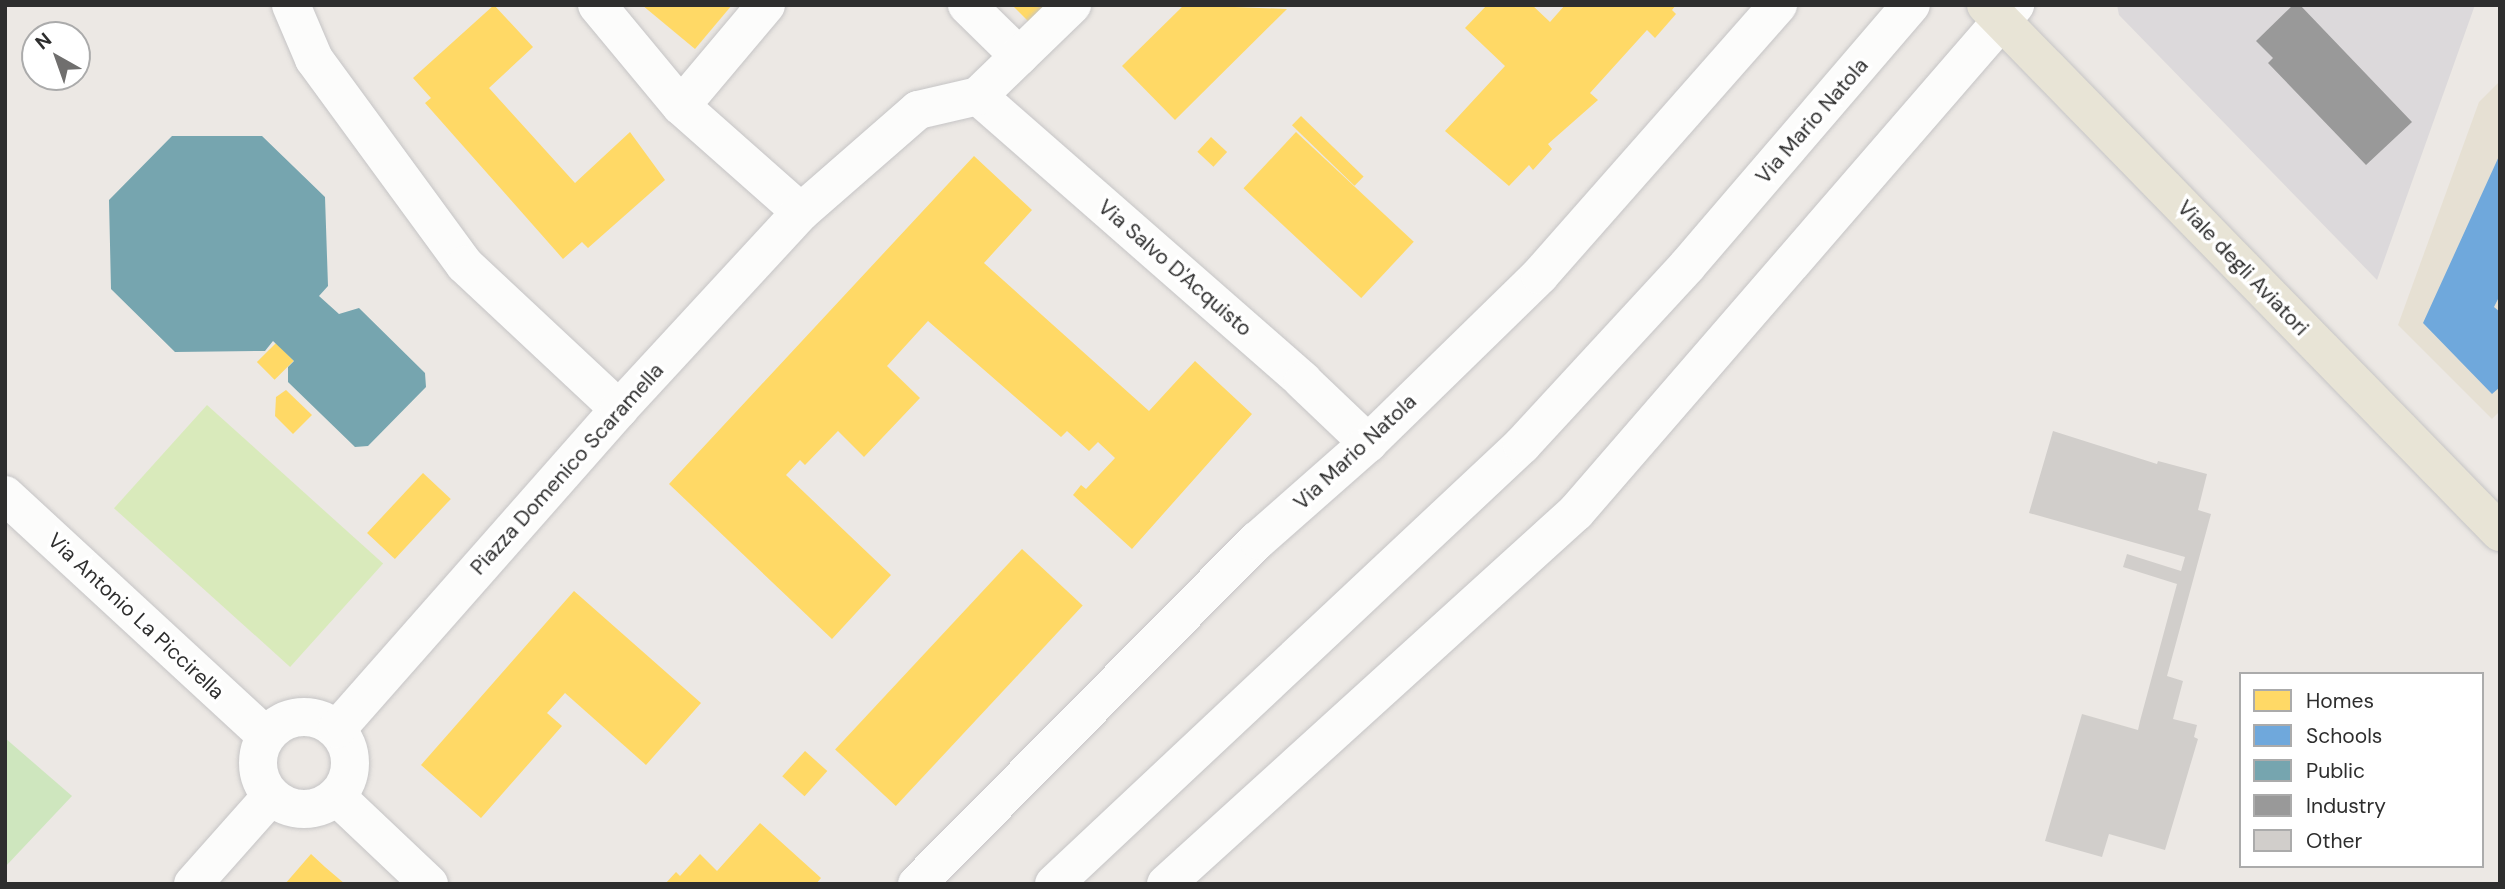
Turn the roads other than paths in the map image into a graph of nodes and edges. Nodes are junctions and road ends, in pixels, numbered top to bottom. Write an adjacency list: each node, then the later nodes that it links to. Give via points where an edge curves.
1 (291, 5): 13 (street, via 314,59 465,265)
2 (597, 5): 11 (street)
3 (766, 5): 11 (street)
4 (967, 5): 9 (street)
5 (1072, 5): 9 (street)
6 (1777, 5): 14 (street, Via Mario Natola, via 1540,275)
7 (1911, 5): 24 (street, Via Mario Natola, via 1687,266 1522,445)
8 (2001, 11): 16 (main road, Viale degli Aviatori); 25 (street, via 1576,512)
9 (1019, 56): 10 (street)
10 (978, 96): 12 (street, Piazza Domenico Scaramella, via 919,110); 14 (street, Via Salvo D'Acquisto)
11 (681, 106): 12 (street)
12 (801, 212): 13 (street, Piazza Domenico Scaramella)
13 (619, 409): 17 (street, Piazza Domenico Scaramella)
14 (1368, 443): 23 (street, Via Mario Natola, via 1258,540)
15 (5, 495): 18 (street, Via Antonio La Piccirella)
16 (2500, 532)
17 (337, 729): 18 (street, via 308,716 277,724); 20 (street, via 350,758 349,774)
18 (266, 736): 19 (street, via 257,767)
19 (271, 796): 20 (street, via 300,809 316,807); 21 (street)
20 (336, 796): 22 (street)
21 (193, 884)
22 (429, 884)
23 (917, 884)
24 (1054, 884)
25 (1166, 884)

